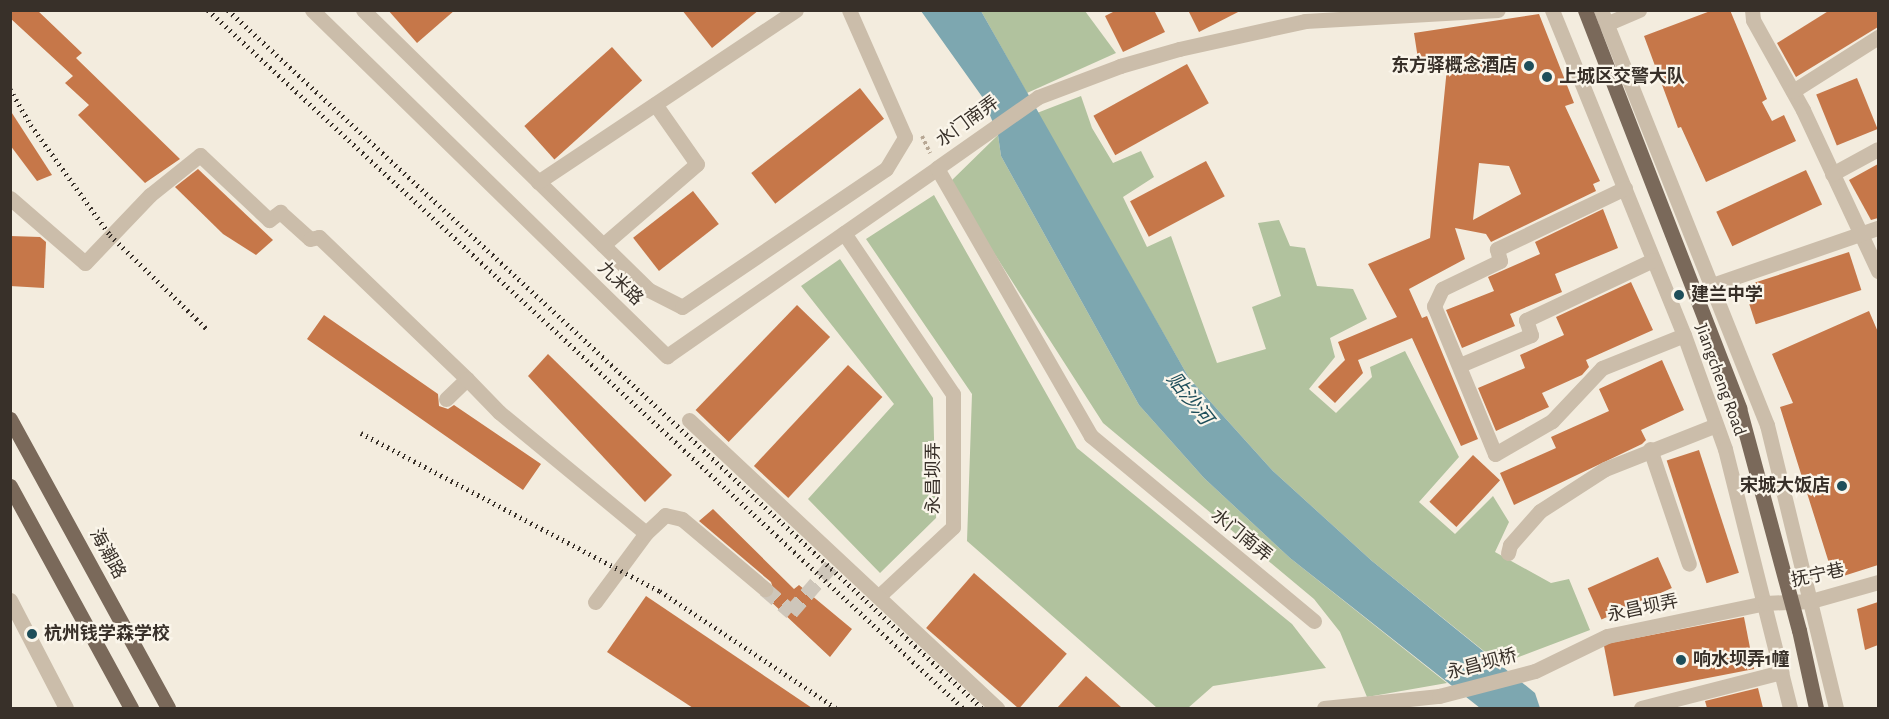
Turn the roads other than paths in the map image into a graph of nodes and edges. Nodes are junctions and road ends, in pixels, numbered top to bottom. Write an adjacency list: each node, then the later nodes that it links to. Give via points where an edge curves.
1 (312, 10): 22 (street, 九米路, via 667,356)
2 (363, 10): 18 (street)
3 (796, 10): 14 (street)
4 (849, 10): 24 (street, via 905,137 885,169 681,307 650,290)
5 (1498, 10): 10 (street, 水门南弄)
6 (1552, 10): 19 (street, Jiangcheng Road)
7 (1585, 10): 47 (main road, Jiangcheng Road, via 1739,408)
8 (1639, 10): 11 (street)
9 (1752, 10): 13 (street, via 1753,20)
10 (1305, 16): 16 (street, 水门南弄, via 1120,66 1038,97)
11 (1604, 17): 27 (street, Jiangcheng Road)
12 (1878, 37): 13 (street)
13 (1793, 91): 17 (street)
14 (656, 104): 18 (street); 24 (street, via 697,164)
15 (1878, 150): 17 (street)
16 (937, 168): 22 (street, 九米路); 48 (street, 水门南弄, via 1091,436)
17 (1832, 174): 23 (street)
18 (538, 182): 24 (street)
19 (1625, 189): 25 (street, Jiangcheng Road); 29 (street, via 1497,249 1500,261 1442,289 1434,306)
20 (10, 198): 30 (street, via 85,263 150,195 200,155 269,220 280,212 310,240 319,237)
21 (1878, 228): 23 (street)
22 (843, 233): 42 (street, 永昌坝弄, via 953,394 953,527)
23 (1859, 236): 26 (street); 27 (street)
24 (603, 245)
25 (1653, 260): 28 (street, Jiangcheng Road); 29 (street, via 1526,320 1531,335)
26 (1878, 271)
27 (1712, 285): 44 (street, Jiangcheng Road, via 1767,425)
28 (1684, 335): 29 (street, via 1602,368 1552,422 1496,454); 34 (street, Jiangcheng Road)
29 (1460, 365)
30 (467, 379): 31 (street); 37 (street, via 499,412)
31 (446, 399)
32 (10, 419): 54 (main road, 海潮路)
33 (689, 420): 42 (street)
34 (1716, 425): 35 (street); 46 (street, Jiangcheng Road)
35 (1650, 449): 38 (street, via 1605,469 1540,511 1510,545); 39 (street)
36 (10, 486): 53 (main road)
37 (646, 533): 41 (street, via 664,515 682,519); 45 (street)
38 (1508, 554)
39 (1689, 564)
40 (1878, 582): 44 (street, 抚宁巷)
41 (765, 589)
42 (879, 596): 55 (street)
43 (10, 600): 52 (street)
44 (1811, 601): 47 (street, 抚宁巷); 60 (street, Jiangcheng Road)
45 (595, 602)
46 (1765, 603): 47 (street, 抚宁巷); 49 (street, 永昌坝弄, via 1607,636); 50 (street, Jiangcheng Road)
47 (1792, 603): 59 (main road, Jiangcheng Road)
48 (1314, 621)
49 (1535, 671): 56 (street, 永昌坝桥, via 1439,696)
50 (1781, 672): 51 (street); 58 (street, Jiangcheng Road)
51 (1695, 702): 57 (street)
52 (66, 708)
53 (131, 708)
54 (168, 708)
55 (997, 708)
56 (1324, 708)
57 (1641, 708)
58 (1790, 708)
59 (1816, 708)
60 (1836, 708)

